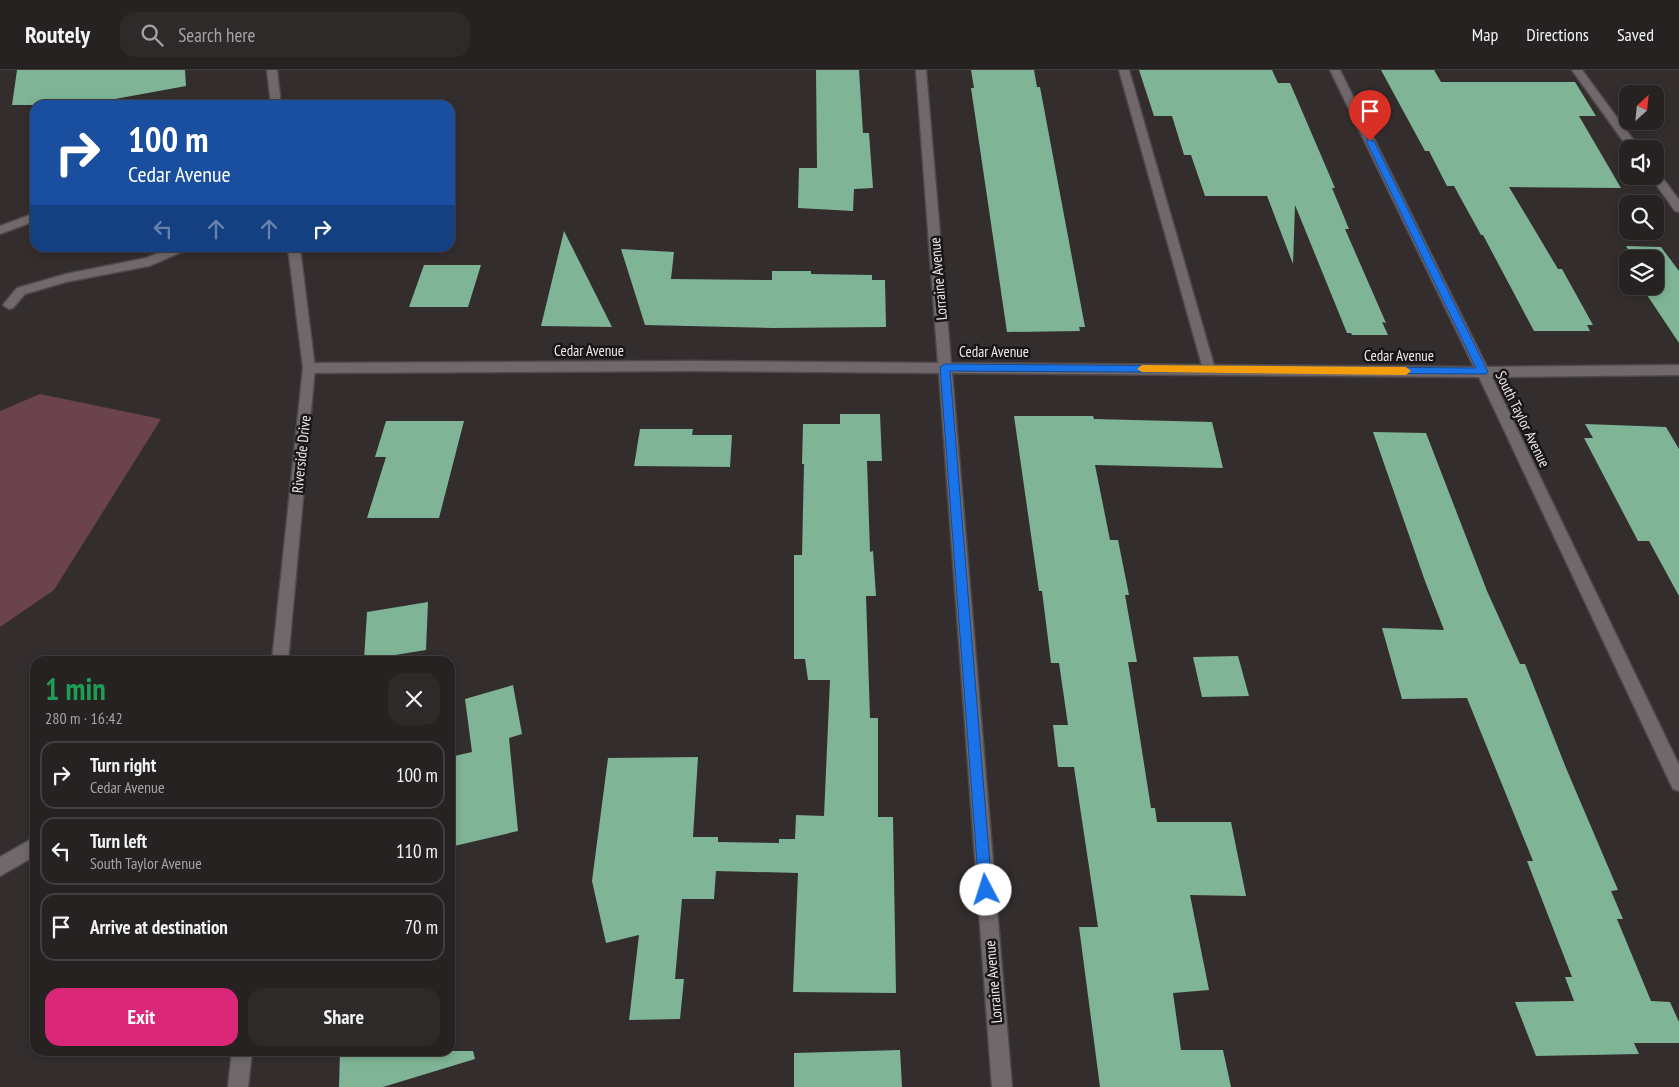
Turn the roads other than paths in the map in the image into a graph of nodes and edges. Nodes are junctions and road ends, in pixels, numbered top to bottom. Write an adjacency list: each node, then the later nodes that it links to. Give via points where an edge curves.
1 (272, 70): 6 (street)
2 (921, 70): 15 (street, Lorraine Avenue)
3 (1124, 70): 17 (street)
4 (1335, 70): 19 (street, South Taylor Avenue)
5 (1577, 70): 7 (street)
6 (275, 100)
7 (1628, 140)
8 (1662, 185): 9 (street)
9 (1679, 208)
10 (30, 219): 11 (street)
11 (0, 230)
12 (171, 252): 14 (street, via 149,262 66,278 21,291)
13 (294, 252): 16 (street, Riverside Drive)
14 (9, 305)
15 (945, 367): 16 (street, Cedar Avenue); 17 (street, Cedar Avenue); 26 (street, Lorraine Avenue)
16 (309, 368): 20 (street, Riverside Drive)
17 (1209, 369): 19 (street, Cedar Avenue)
18 (1679, 370): 19 (street, Cedar Avenue)
19 (1483, 372): 21 (street, South Taylor Avenue)
20 (280, 656)
21 (1679, 782)
22 (30, 849): 23 (street)
23 (0, 866)
24 (241, 1056): 25 (street)
25 (238, 1087)
26 (1002, 1087)

